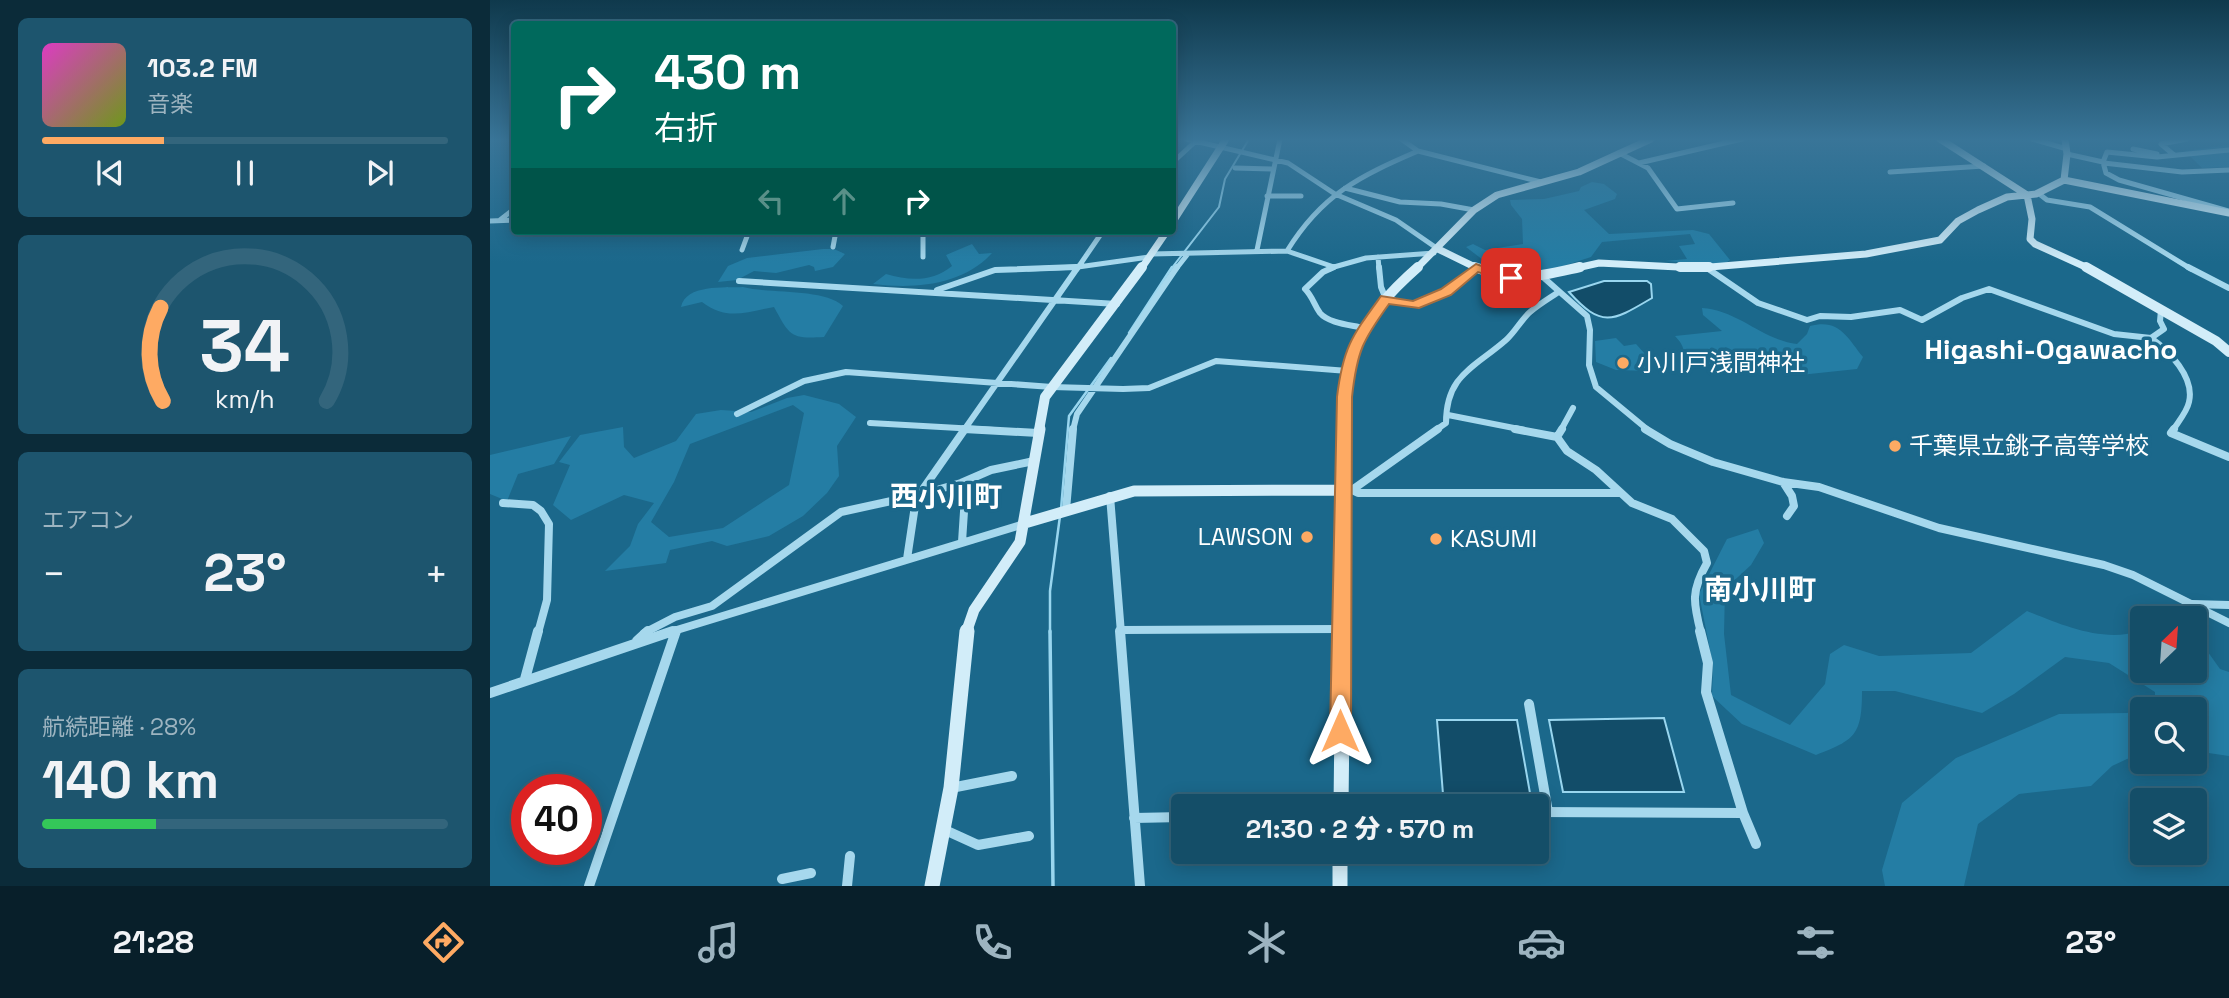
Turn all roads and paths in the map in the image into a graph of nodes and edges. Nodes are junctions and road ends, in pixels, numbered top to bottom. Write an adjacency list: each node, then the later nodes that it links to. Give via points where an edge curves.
1 (1198, 180): 23 (street)
2 (1270, 180): 17 (street)
3 (1315, 180): 15 (street)
4 (1357, 180): 13 (street)
5 (1534, 180): 12 (street)
6 (1547, 180): 12 (street)
7 (1657, 180): 19 (street, via 1677,209)
8 (2005, 180): 16 (street)
9 (2064, 180): 14 (street)
10 (2066, 180): 22 (street)
11 (2120, 180): 22 (street, via 2204,201)
12 (1541, 182): 20 (street, via 1497,195)
13 (1345, 188): 15 (street); 20 (street, via 1400,202)
14 (2038, 193): 16 (street); 47 (street, via 2048,200 2090,207 2168,257)
15 (1335, 194): 35 (street, via 1294,237); 36 (street, via 1396,220)
16 (2027, 195): 44 (street, via 2007,197 1969,214 1940,240 1866,254); 53 (street, via 2030,239 2035,244 2096,272)
17 (1267, 196): 18 (street); 34 (street)
18 (1301, 196)
19 (1733, 203)
20 (1474, 210): 36 (street)
21 (511, 211): 26 (street)
22 (2229, 212)
23 (1176, 213)
24 (511, 220): 26 (street)
25 (490, 221): 26 (street)
26 (499, 221)
27 (748, 235): 33 (street)
28 (835, 235): 32 (street)
29 (923, 235): 39 (street)
30 (1100, 235): 41 (street)
31 (1162, 235): 38 (street)
32 (833, 247)
33 (742, 250)
34 (1257, 250): 35 (street); 37 (street)
35 (1287, 251): 42 (street)
36 (1436, 251): 40 (street); 43 (street); 50 (street)
37 (1187, 255): 38 (street); 60 (street)
38 (1150, 256): 41 (street); 52 (street)
39 (923, 257)
40 (1378, 257): 42 (street); 50 (street)
41 (1078, 267): 48 (street, via 995,270); 51 (street)
42 (1334, 267): 54 (street, via 1305,289 1326,318)
43 (1476, 268): 45 (street, via 1511,278); 50 (street, via 1446,292 1415,305)
44 (1707, 268): 45 (street, via 1599,263); 55 (street, via 1758,303 1807,320 1900,310 1922,320 1989,289 2093,328)
45 (1544, 278): 49 (street)
46 (739, 281): 48 (street)
47 (2229, 288)
48 (934, 291): 51 (street)
49 (1557, 293): 63 (street, via 1530,312 1452,388 1446,402); 71 (street, via 1588,320 1589,365 1596,387 1637,424 1713,462)
50 (1386, 299): 54 (street)
51 (1053, 300): 52 (street); 58 (street)
52 (1117, 304): 59 (street)
53 (2161, 310): 55 (street, via 2164,329); 56 (street)
54 (1363, 328): 57 (street)
55 (2151, 338): 68 (street, via 2187,380 2190,400 2171,433)
56 (2229, 352)
57 (1348, 371): 60 (street, via 1216,361 1149,388); 72 (street)
58 (997, 382): 59 (street); 62 (street, via 846,372 804,381); 65 (street)
59 (1052, 387): 60 (street); 66 (street, via 1042,407)
60 (1096, 388): 77 (street, via 1073,425)
61 (1573, 408): 67 (street)
62 (737, 414)
63 (1448, 415): 67 (street); 72 (street, via 1446,423)
64 (870, 423): 65 (street)
65 (964, 428): 66 (street); 74 (street)
66 (1038, 433): 69 (street)
67 (1557, 437): 73 (street, via 1567,451)
68 (2229, 457)
69 (1034, 461): 70 (street); 79 (street)
70 (966, 481): 74 (street); 80 (street)
71 (1783, 481): 78 (street, via 1794,506); 82 (street, via 1819,487 1939,528 2104,565)
72 (1347, 490): 73 (street); 75 (street, via 1134,491); 85 (street)
73 (1619, 493): 97 (street, via 1672,519 1704,551 1707,563 1695,584 1695,610 1708,663 1706,692)
74 (919, 495): 81 (street); 88 (street, via 841,512 712,606 675,617)
75 (1110, 496): 77 (street); 87 (street)
76 (503, 503): 89 (street, via 533,505 549,524 547,600)
77 (1066, 510): 79 (street)
78 (1787, 516)
79 (1025, 523): 80 (street); 93 (street, via 1012,556 974,610 966,634)
80 (962, 542): 81 (street)
81 (906, 559): 86 (street)
82 (2188, 604): 83 (street); 84 (street)
83 (2229, 605)
84 (2229, 622)
85 (1342, 629): 87 (street); 94 (street)
86 (676, 630): 88 (street); 108 (street)
87 (1121, 631): 99 (street)
88 (635, 643): 89 (street)
89 (525, 679): 90 (street)
90 (490, 692)
91 (1529, 704): 95 (street)
92 (1012, 776): 93 (street)
93 (951, 788): 100 (street)
94 (1341, 794)
95 (1540, 794)
96 (1549, 812): 97 (street)
97 (1742, 813): 102 (street)
98 (1171, 817): 99 (street)
99 (1134, 818): 111 (street)
100 (945, 830): 101 (street, via 978,845); 110 (street)
101 (1029, 836)
102 (1756, 844)
103 (850, 856): 109 (street)
104 (1340, 864): 112 (street)
105 (811, 873): 107 (street)
106 (782, 879): 107 (street)
107 (795, 881)
108 (589, 886)
109 (847, 886)
110 (932, 886)
111 (1140, 886)
112 (1340, 886)

